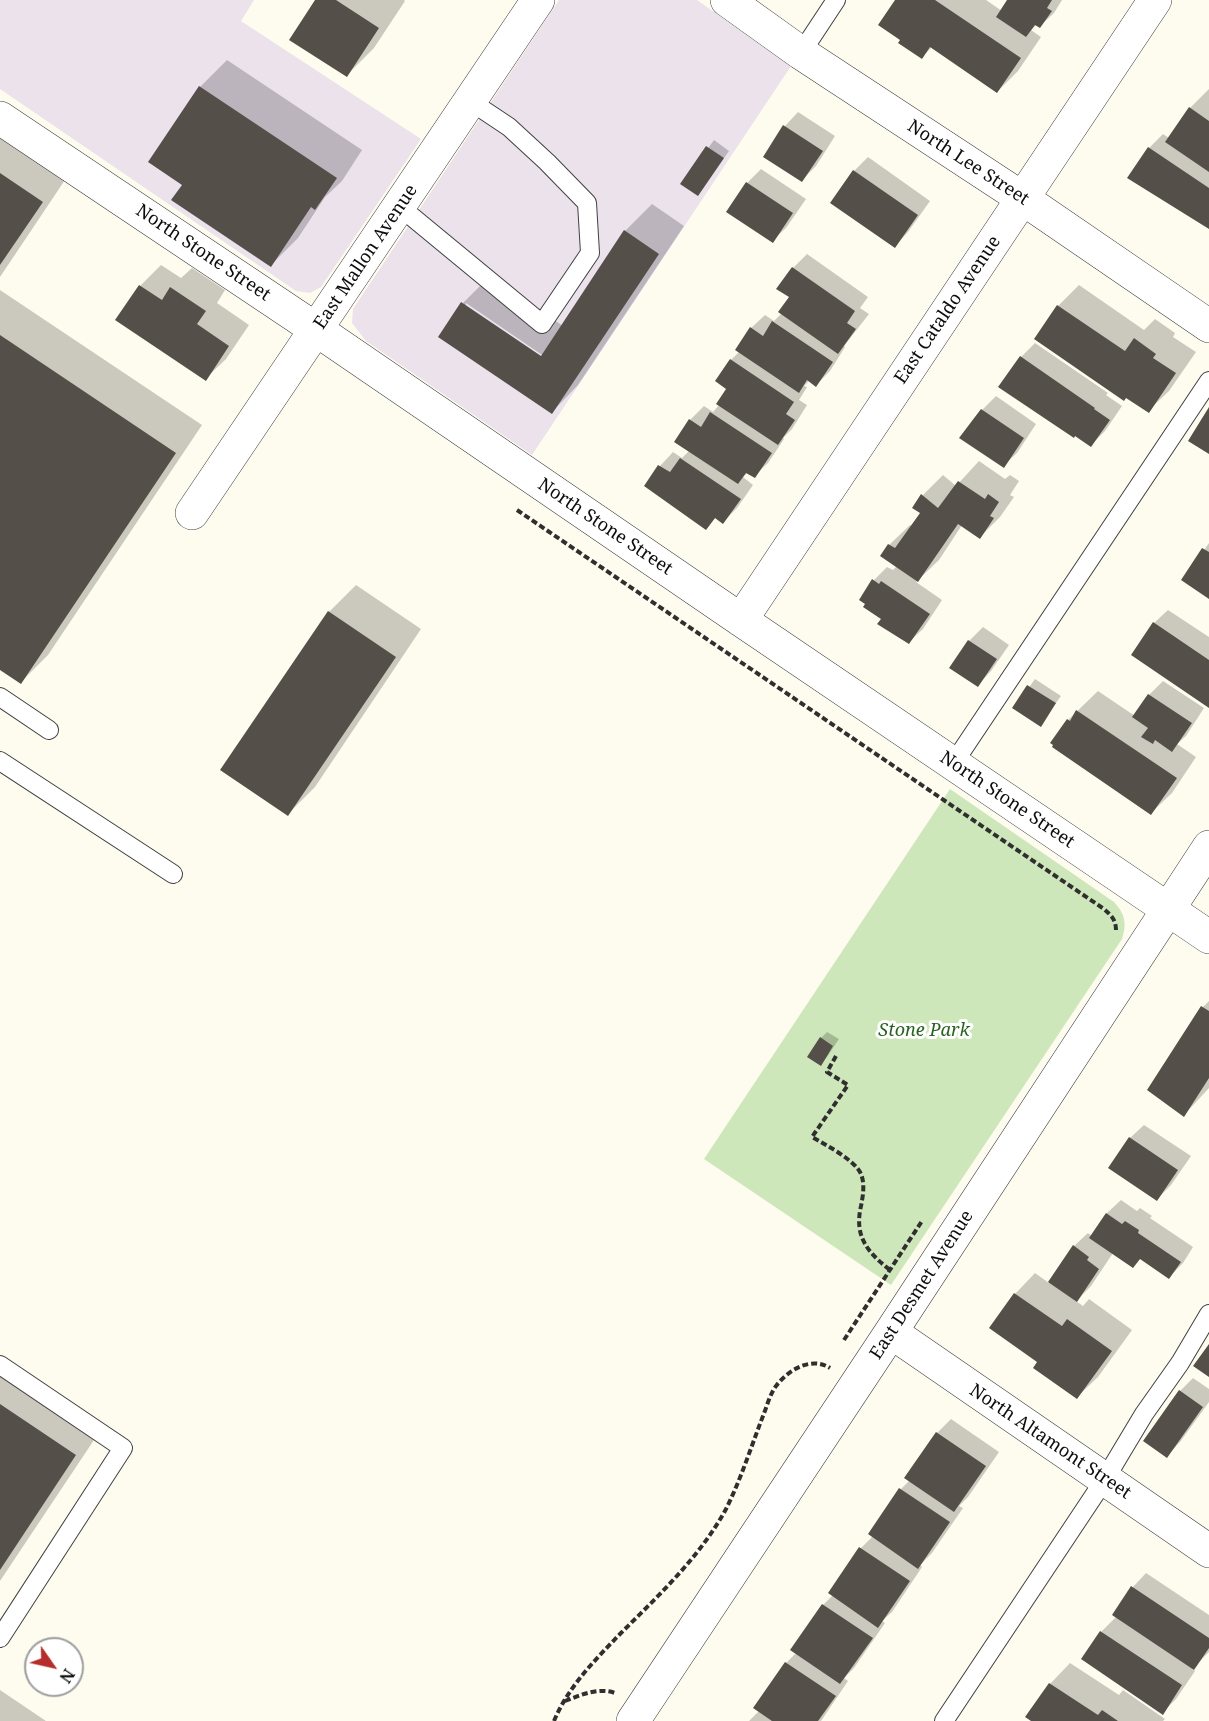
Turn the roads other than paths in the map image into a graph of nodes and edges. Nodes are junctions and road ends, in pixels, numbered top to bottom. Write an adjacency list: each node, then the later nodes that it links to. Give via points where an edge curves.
1 (538, 0): 6 (street, East Mallon Avenue)
2 (727, 0): 5 (street, North Lee Street)
3 (836, 0): 5 (lane)
4 (1155, 0): 8 (street, East Cataldo Avenue)
5 (801, 52): 8 (street, North Lee Street)
6 (470, 101): 9 (street, East Mallon Avenue); 9 (lane, via 509,127 586,203 590,253 542,324)
7 (0, 118): 11 (street, North Stone Street)
8 (1023, 198): 10 (street, North Lee Street); 14 (street, East Cataldo Avenue)
9 (399, 206): 11 (street, East Mallon Avenue)
10 (1209, 326)
11 (317, 330): 13 (street, East Mallon Avenue); 14 (street, North Stone Street)
12 (1209, 381): 17 (lane)
13 (192, 513)
14 (741, 620): 17 (street, North Stone Street)
15 (0, 697): 16 (lane)
16 (49, 730)
17 (953, 764): 21 (street, North Stone Street)
18 (2, 767): 20 (lane)
19 (1209, 847): 21 (street, East Desmet Avenue)
20 (173, 874)
21 (1167, 908): 22 (street, North Stone Street); 24 (street, East Desmet Avenue)
22 (1209, 937)
23 (1209, 1314): 26 (lane)
24 (891, 1332): 26 (street, North Altamont Street); 29 (street, East Desmet Avenue)
25 (0, 1365): 28 (lane, via 123,1448)
26 (1105, 1479): 27 (street, North Altamont Street); 30 (lane)
27 (1209, 1551)
28 (0, 1638)
29 (638, 1713)
30 (944, 1721)

